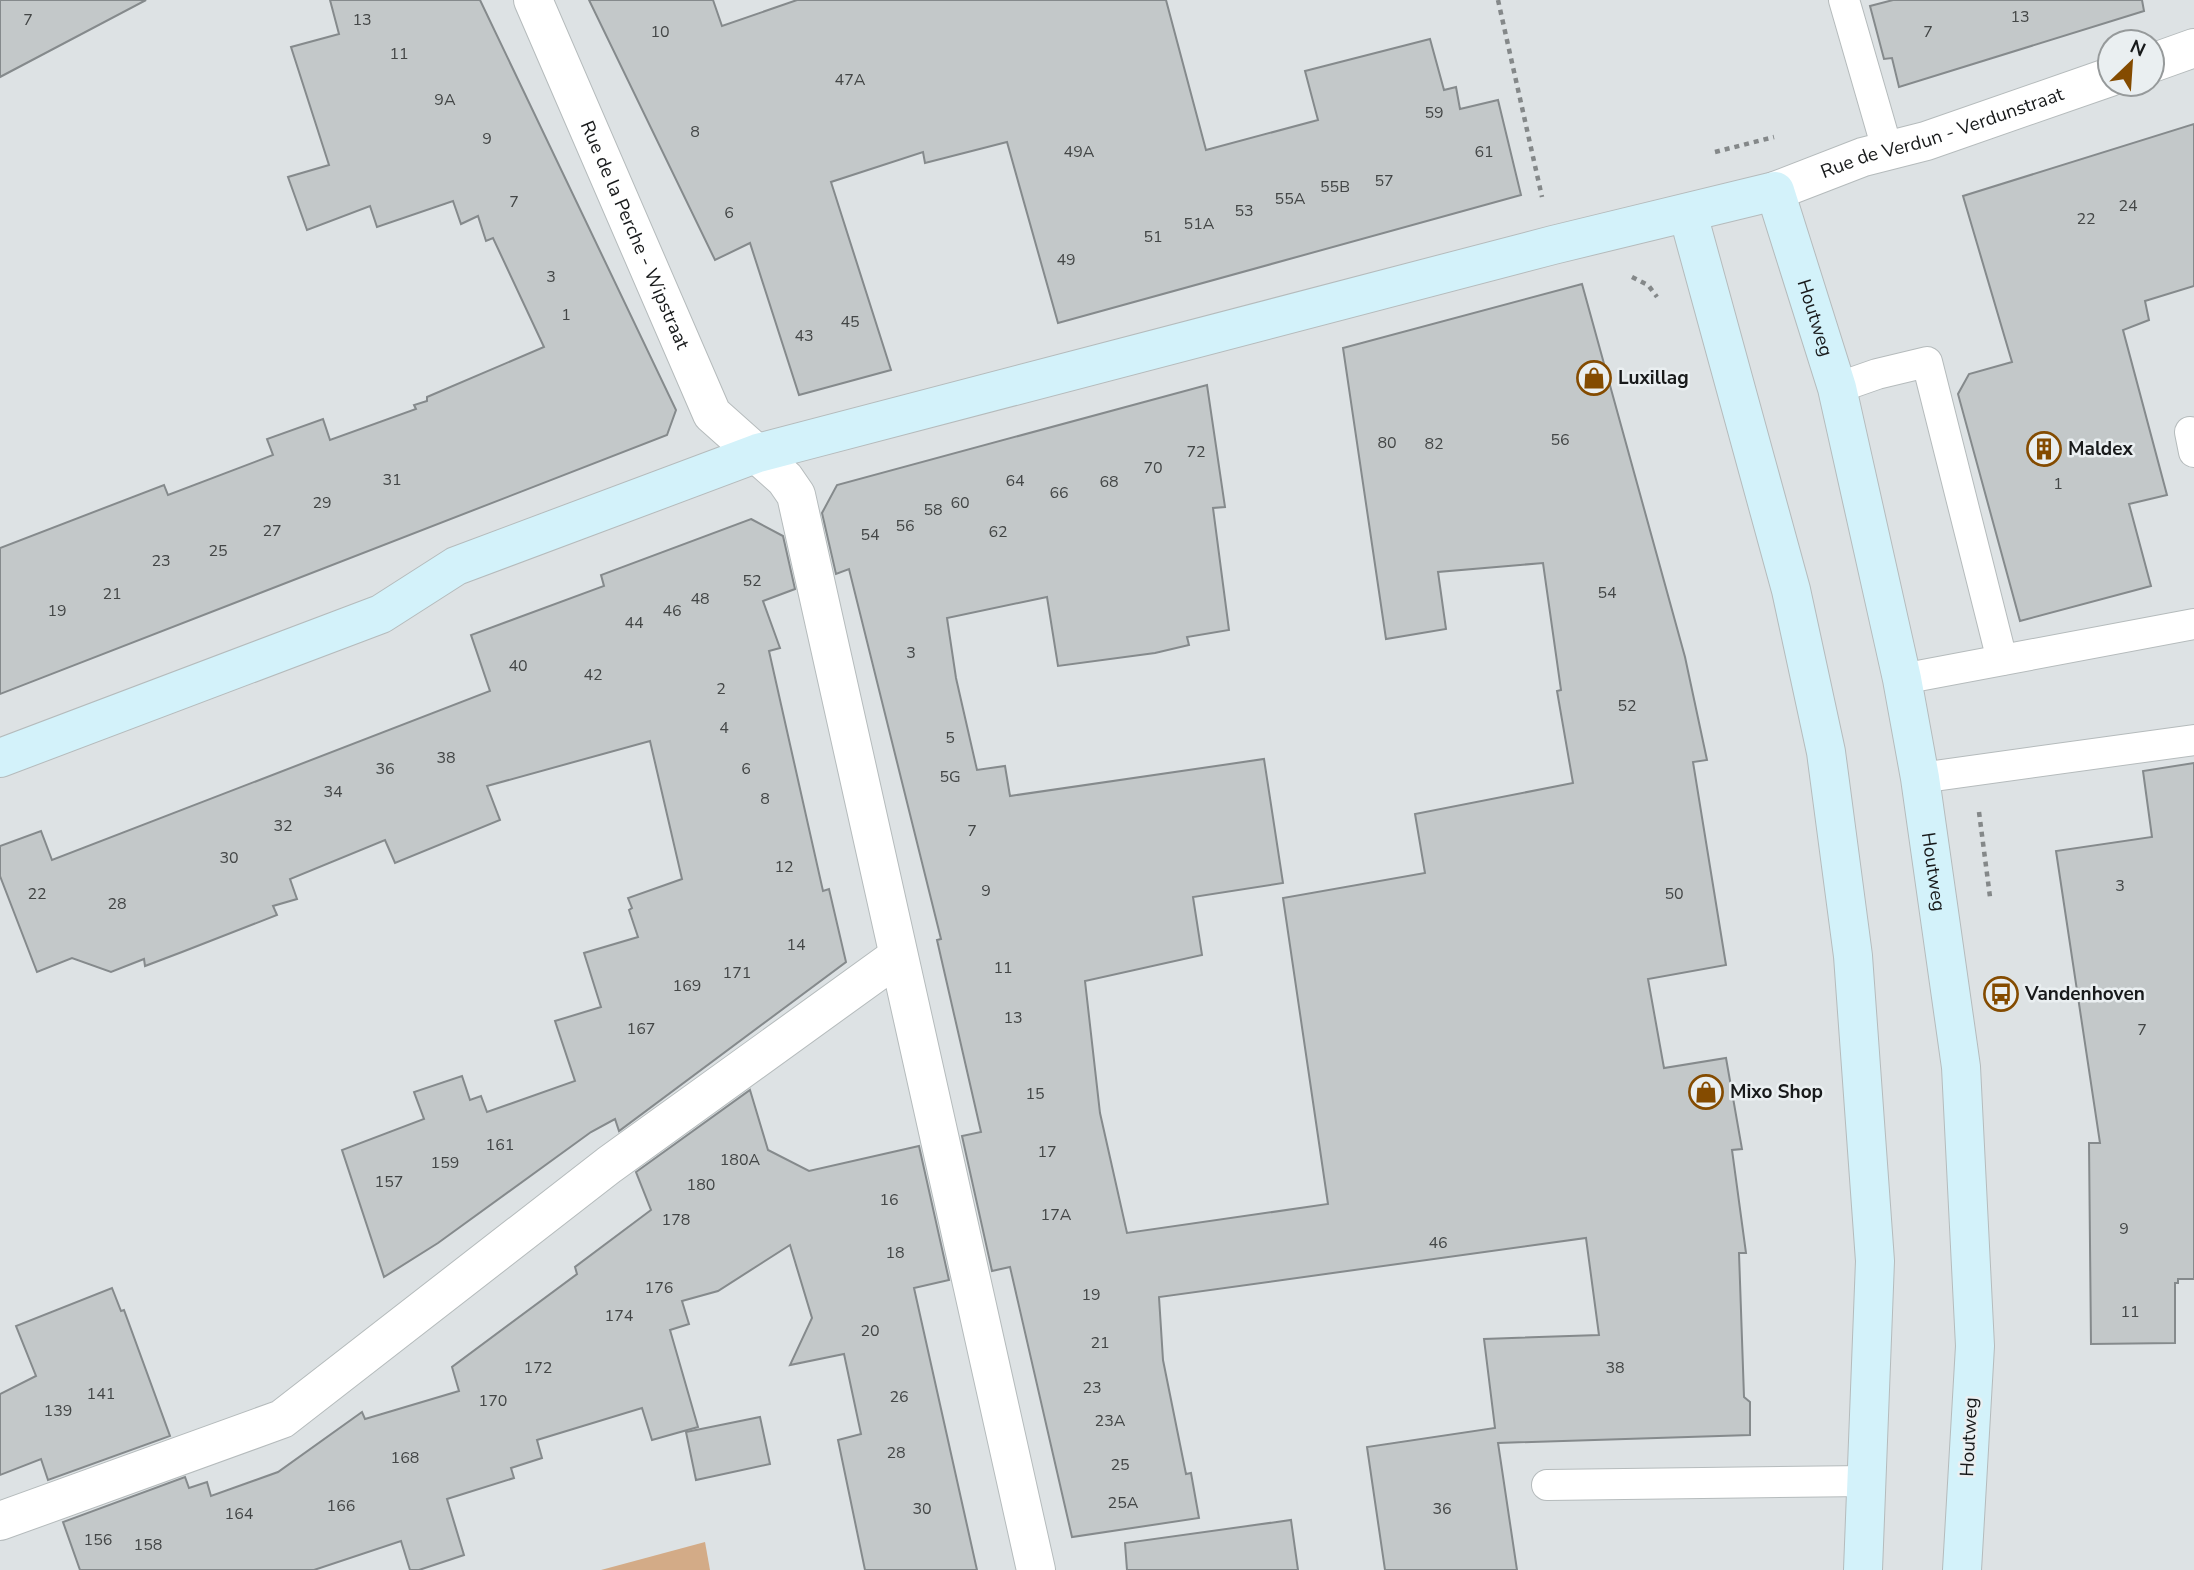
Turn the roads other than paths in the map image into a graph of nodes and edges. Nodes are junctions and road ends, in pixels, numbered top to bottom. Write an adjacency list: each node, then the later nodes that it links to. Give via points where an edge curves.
1 (533, 0): 10 (street, Rue de la Perche - Wipstraat, via 712,414)
2 (1844, 0): 6 (lane)
3 (2194, 48): 4 (street)
4 (2166, 58)
5 (2096, 82): 6 (street, Rue de Verdun - Verdunstraat)
6 (1888, 152): 7 (street, Rue de Verdun - Verdunstraat)
7 (1775, 191): 8 (main road); 9 (main road, Houtweg)
8 (1688, 214): 10 (main road, via 1553,245); 18 (main road, via 1791,590 1826,752 1853,956 1875,1261)
9 (1837, 388): 12 (lane, via 1927,362); 13 (main road, Houtweg)
10 (758, 453): 15 (main road, via 456,566 381,614); 17 (street, Rue de la Perche - Wipstraat, via 796,495)
11 (2194, 624): 12 (lane)
12 (2002, 660): 13 (lane)
13 (1902, 679): 16 (main road, Houtweg)
14 (2194, 740): 16 (lane)
15 (0, 758)
16 (1920, 778): 23 (main road, Houtweg, via 1961,1067 1975,1346)
17 (897, 957): 20 (street, via 609,1165 282,1419); 21 (street, Rue de la Perche - Wipstraat)
18 (1866, 1481): 19 (lane); 22 (main road)
19 (1547, 1485)
20 (0, 1521)
21 (1036, 1570)
22 (1863, 1570)
23 (1962, 1570)

